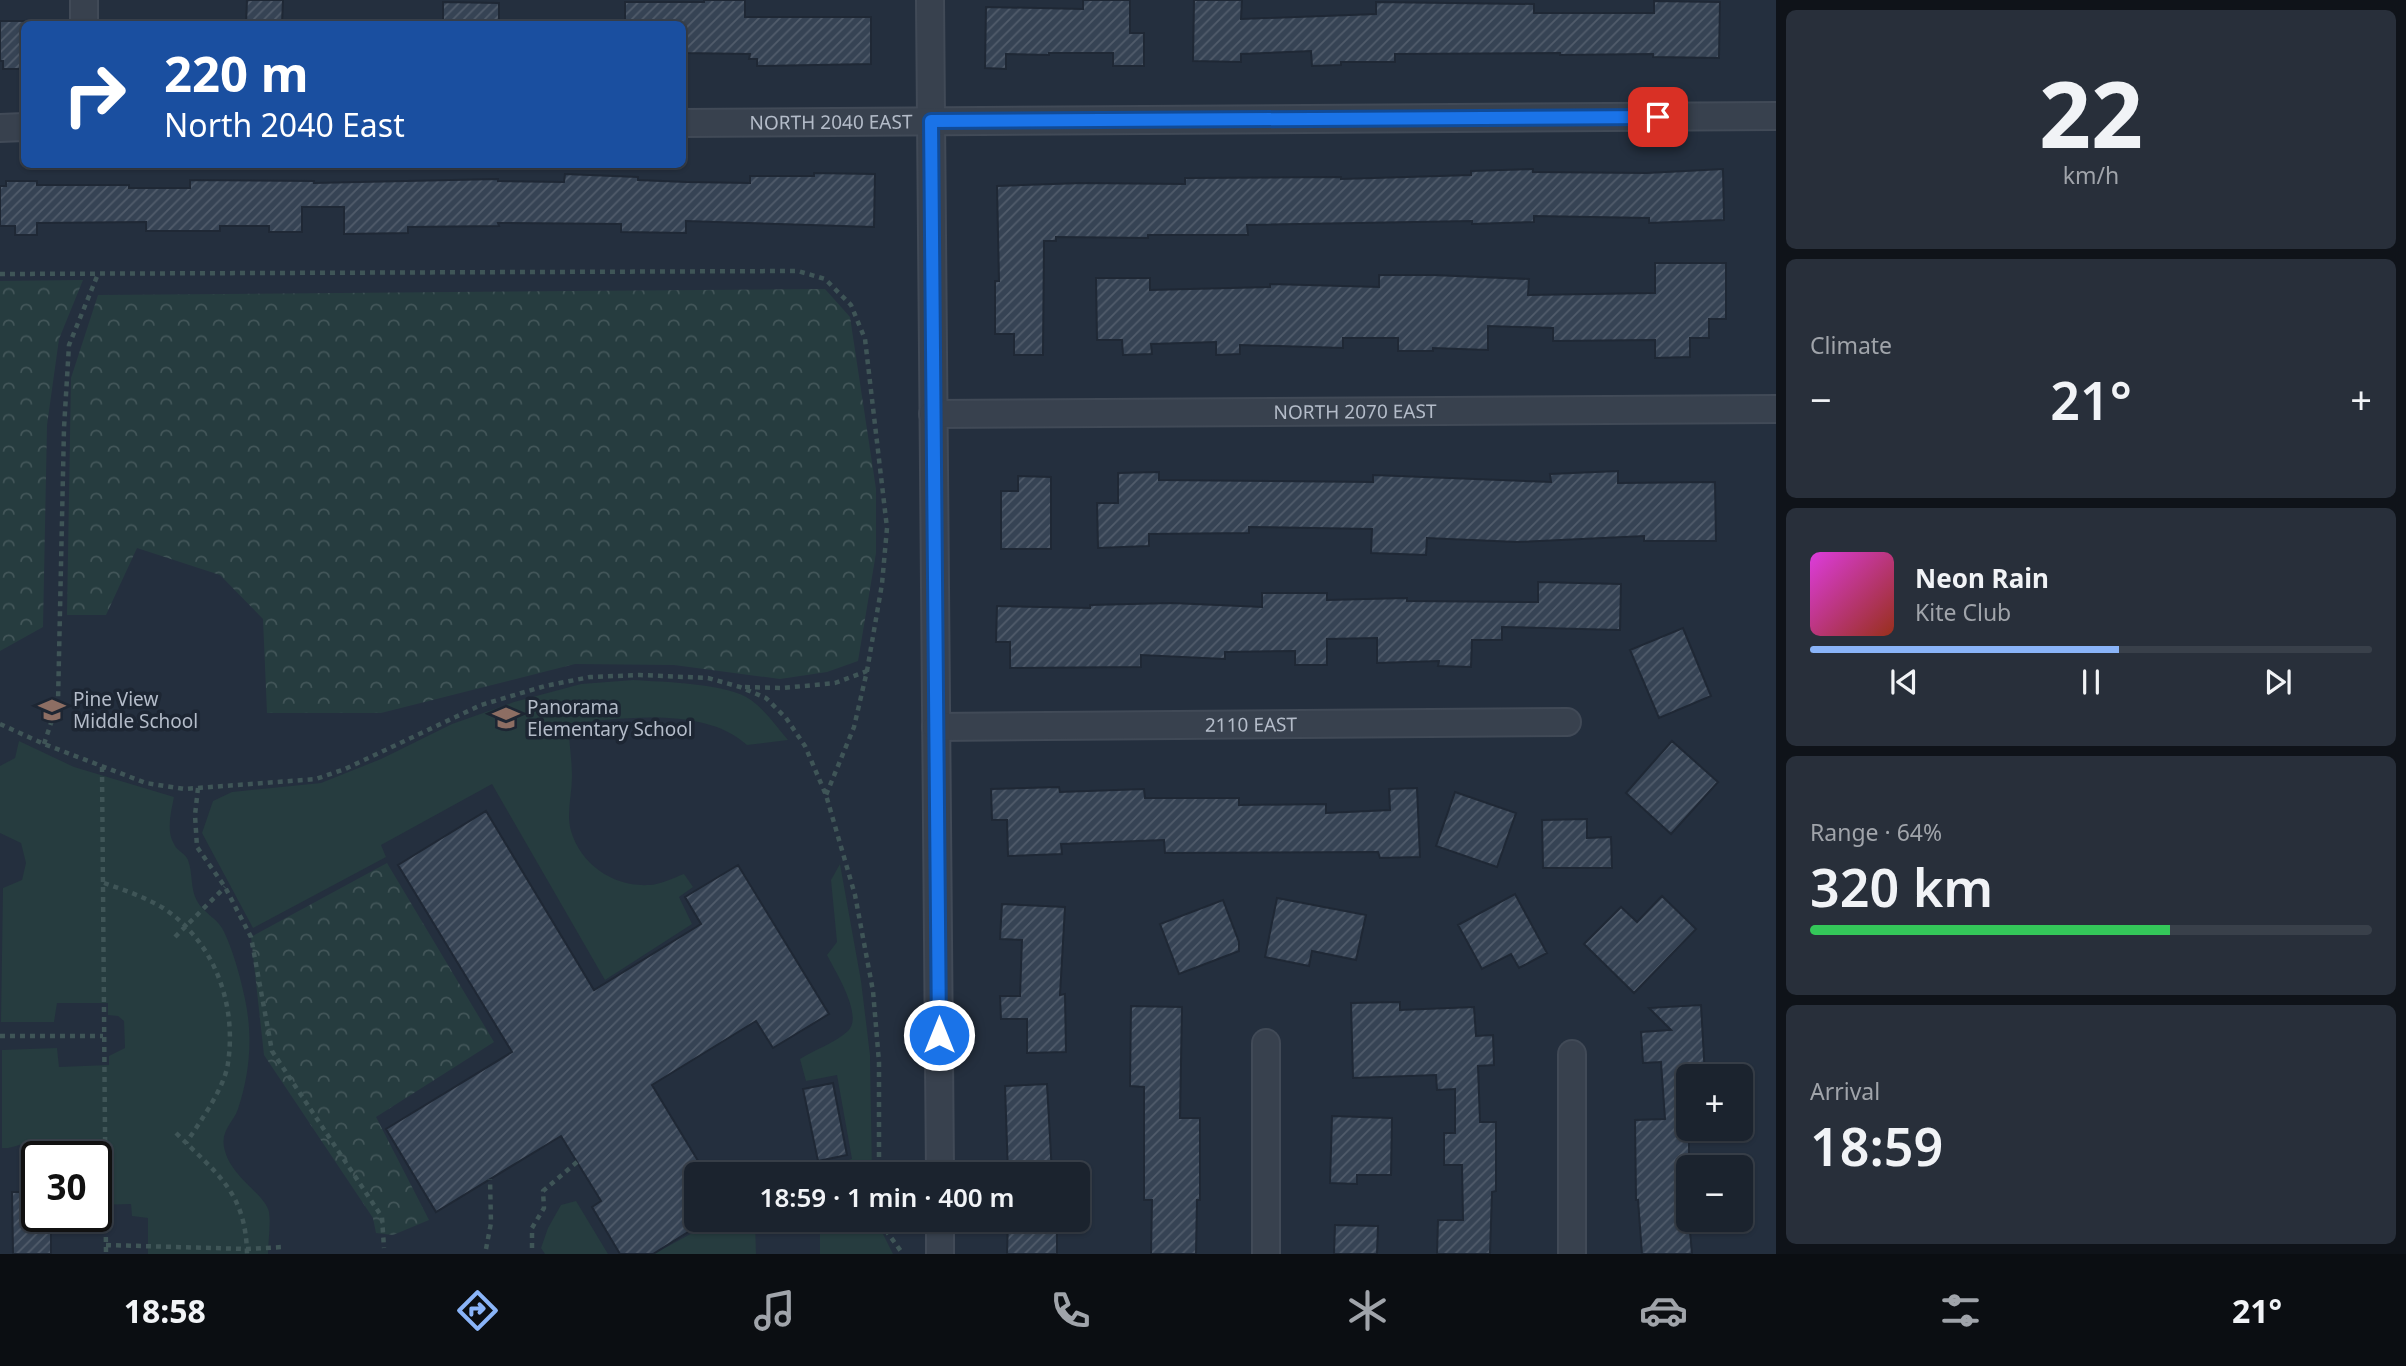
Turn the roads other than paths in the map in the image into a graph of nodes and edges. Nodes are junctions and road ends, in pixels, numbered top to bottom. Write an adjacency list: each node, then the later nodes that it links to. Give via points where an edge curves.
1 (84, 0): 3 (street)
2 (930, 0): 5 (street)
3 (84, 21)
4 (1776, 116): 5 (street, NORTH 2040 EAST)
5 (931, 121): 6 (street, NORTH 2040 EAST); 10 (street)
6 (686, 123)
7 (21, 127): 8 (street)
8 (0, 128)
9 (1776, 410): 10 (street, NORTH 2070 EAST)
10 (933, 414): 12 (street)
11 (1567, 722): 12 (street, 2110 EAST)
12 (936, 727): 15 (street)
13 (1266, 1043): 18 (street)
14 (1572, 1054): 19 (street)
15 (940, 1162)
16 (940, 1232): 17 (street)
17 (940, 1254)
18 (1266, 1254)
19 (1572, 1254)

